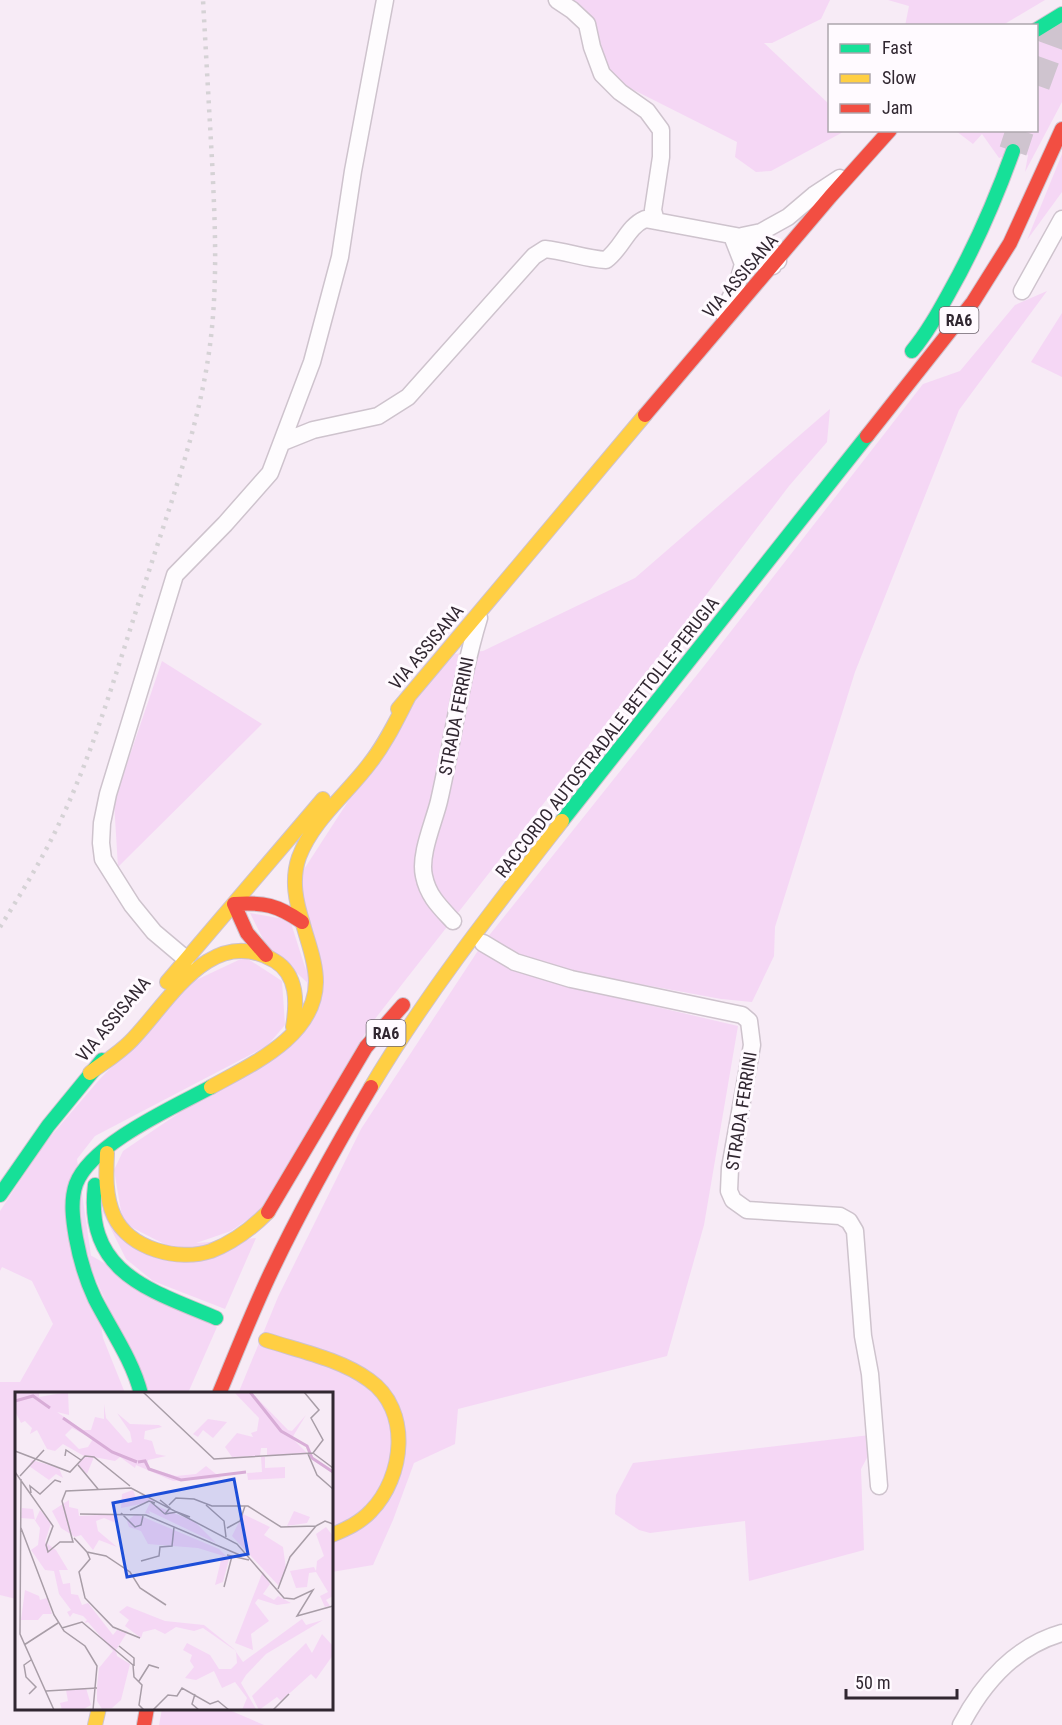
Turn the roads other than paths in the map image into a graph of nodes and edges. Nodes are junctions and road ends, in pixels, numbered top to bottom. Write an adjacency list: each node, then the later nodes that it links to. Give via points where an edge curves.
1 (385, 0): 16 (street, via 340,257 312,362)
2 (557, 0): 9 (street, via 587,24 602,74 647,111 661,130 661,157 652,210)
3 (1062, 14): 4 (main road)
4 (1038, 29)
5 (1062, 129): 30 (main road, RACCORDO AUTOSTRADALE BETTOLLE-PERUGIA / RA6, via 1010,243 973,302 459,955 393,1051)
6 (888, 132): 8 (main road, VIA ASSISANA)
7 (1013, 152): 15 (main road, RA6, via 970,256 926,334)
8 (854, 168): 11 (street, via 779,222 761,232); 12 (main road, VIA ASSISANA)
9 (656, 221): 11 (street); 16 (street, via 645,219 634,224 606,260 545,249 526,264 408,397 378,416 313,430)
10 (1060, 232): 13 (street)
11 (732, 236): 12 (street, via 761,242 775,254); 14 (street, via 743,264 738,282)
12 (776, 264): 14 (main road, VIA ASSISANA)
13 (1022, 291)
14 (695, 357): 17 (main road, VIA ASSISANA)
15 (906, 360)
16 (283, 442): 24 (street, via 270,473 175,575 116,764 102,823 103,859 154,932)
17 (482, 608): 18 (main road, VIA ASSISANA); 21 (street, STRADA FERRINI, via 469,650 446,770 424,855 423,874 431,897)
18 (409, 696): 19 (main road, VIA ASSISANA); 20 (main road, via 378,752 308,840 297,860 294,895)
19 (234, 904): 20 (main road, via 261,902 280,907); 23 (main road, via 247,933); 24 (main road, VIA ASSISANA)
20 (302, 922): 25 (main road, via 316,968 316,991 306,1016)
21 (458, 925)
22 (483, 943): 37 (street, STRADA FERRINI, via 515,962 571,979 742,1015 748,1021 752,1045 729,1191 733,1200 747,1210 840,1216 855,1231)
23 (266, 955): 25 (main road, via 282,965 292,978 297,1009); 26 (main road, via 243,950 205,961 129,1043)
24 (186, 959): 26 (main road, VIA ASSISANA)
25 (291, 1036): 27 (main road, via 270,1054)
26 (90, 1073): 29 (main road, VIA ASSISANA, via 22,1160)
27 (119, 1139): 28 (main road); 34 (main road, via 97,1153 86,1166 73,1201 74,1223 78,1252 92,1293 117,1337)
28 (107, 1153): 31 (main road, RA6, via 107,1196 121,1229 133,1241 189,1255 228,1243 267,1213 366,1047 406,1001 338,1110); 32 (main road, via 92,1197 100,1241 124,1273)
29 (0, 1195)
30 (300, 1216): 35 (main road, RACCORDO AUTOSTRADALE BETTOLLE-PERUGIA / RA6); 36 (main road, via 282,1277)
31 (278, 1220)
32 (216, 1318)
33 (266, 1340): 38 (main road, via 354,1371 379,1387 395,1414 401,1446 394,1478 363,1519)
34 (140, 1392)
35 (220, 1392)
36 (231, 1392)
37 (879, 1486)
38 (333, 1534)
39 (1062, 1634): 47 (street, via 1042,1639 999,1670)
40 (94, 1710): 44 (main road)
41 (98, 1710): 44 (main road)
42 (136, 1710): 45 (main road)
43 (147, 1710): 46 (main road)
44 (93, 1725)
45 (134, 1725)
46 (144, 1725)
47 (961, 1725)

